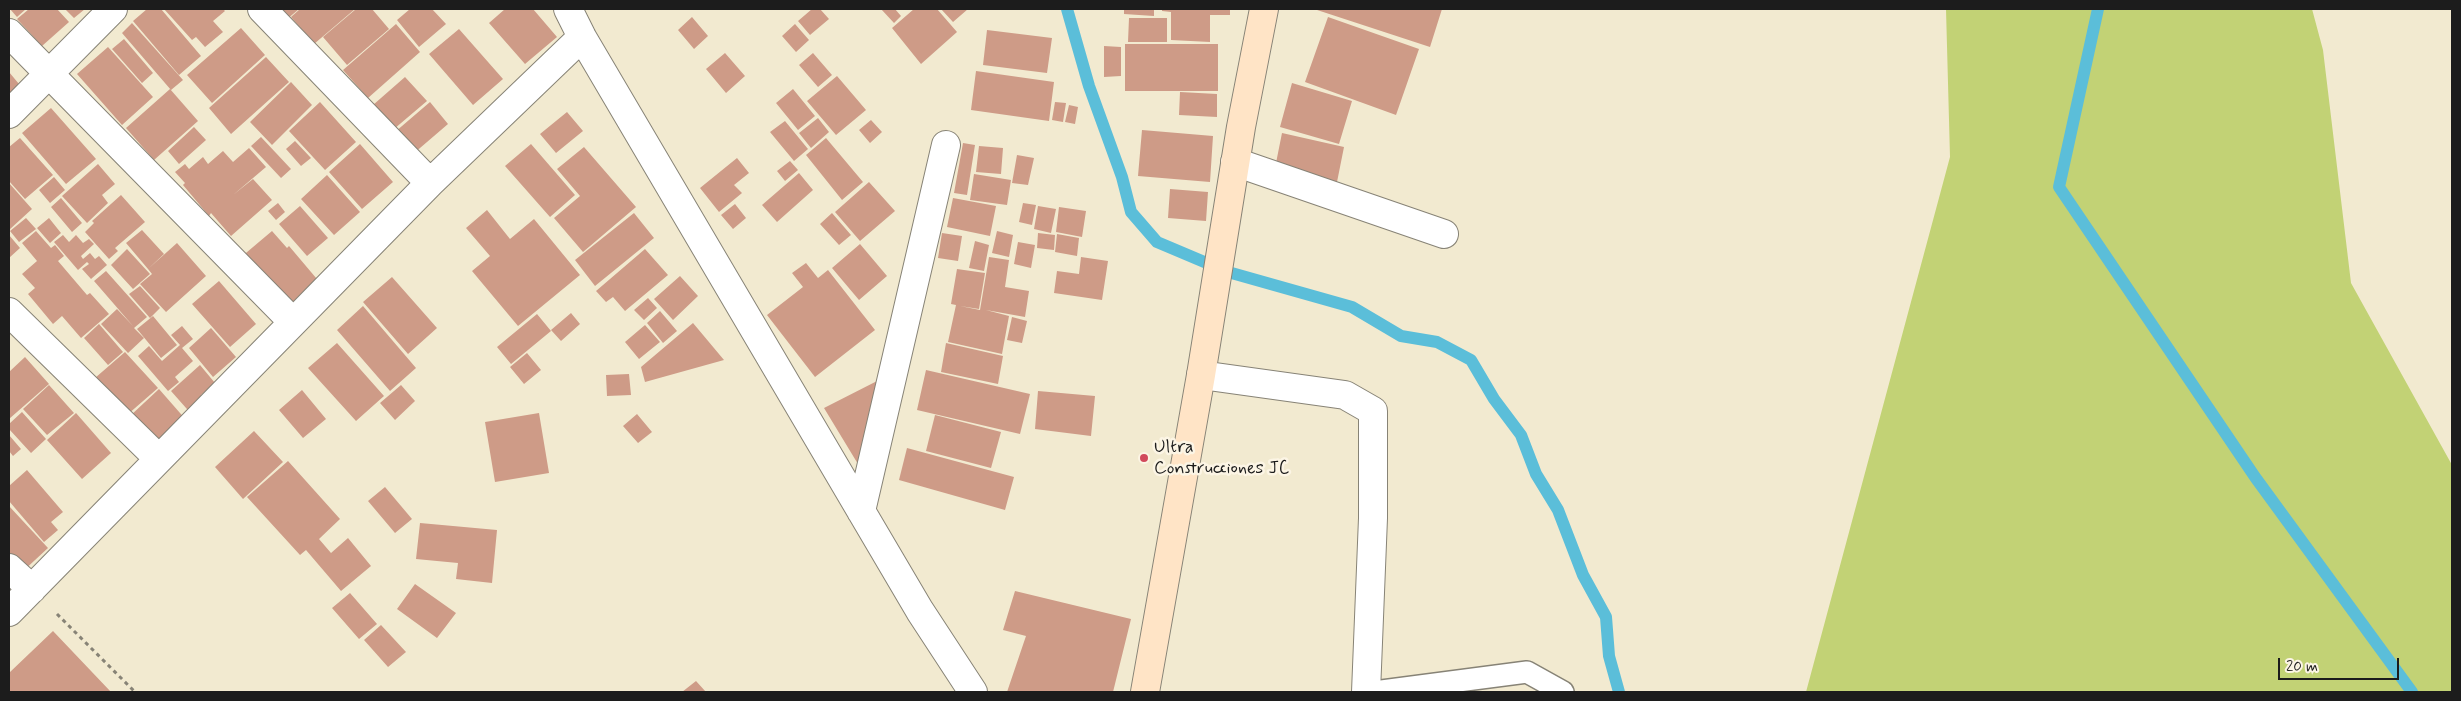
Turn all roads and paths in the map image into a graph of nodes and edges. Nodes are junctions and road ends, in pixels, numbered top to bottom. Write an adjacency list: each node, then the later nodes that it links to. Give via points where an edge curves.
1 (113, 9): 7 (street)
2 (262, 9): 11 (street)
3 (568, 9): 6 (street)
4 (1264, 9): 10 (main road)
5 (9, 33): 7 (street)
6 (582, 36): 11 (street); 17 (street)
7 (48, 72): 8 (street); 14 (street)
8 (9, 114)
9 (946, 145): 17 (street)
10 (1235, 162): 12 (street); 15 (main road)
11 (430, 183): 14 (street)
12 (1444, 234)
13 (9, 312): 16 (street)
14 (293, 322): 16 (street)
15 (1201, 375): 23 (main road); 24 (street, via 1345,395 1373,411 1373,518)
16 (159, 459): 19 (street)
17 (861, 511): 22 (street, via 920,611)
18 (9, 568): 19 (street)
19 (32, 589): 20 (street); 21 (path)
20 (9, 612)
21 (135, 692)
22 (974, 692)
23 (1145, 692)
24 (1366, 692)
25 (1374, 692): 26 (lane, via 1527,672)
26 (1563, 692)

